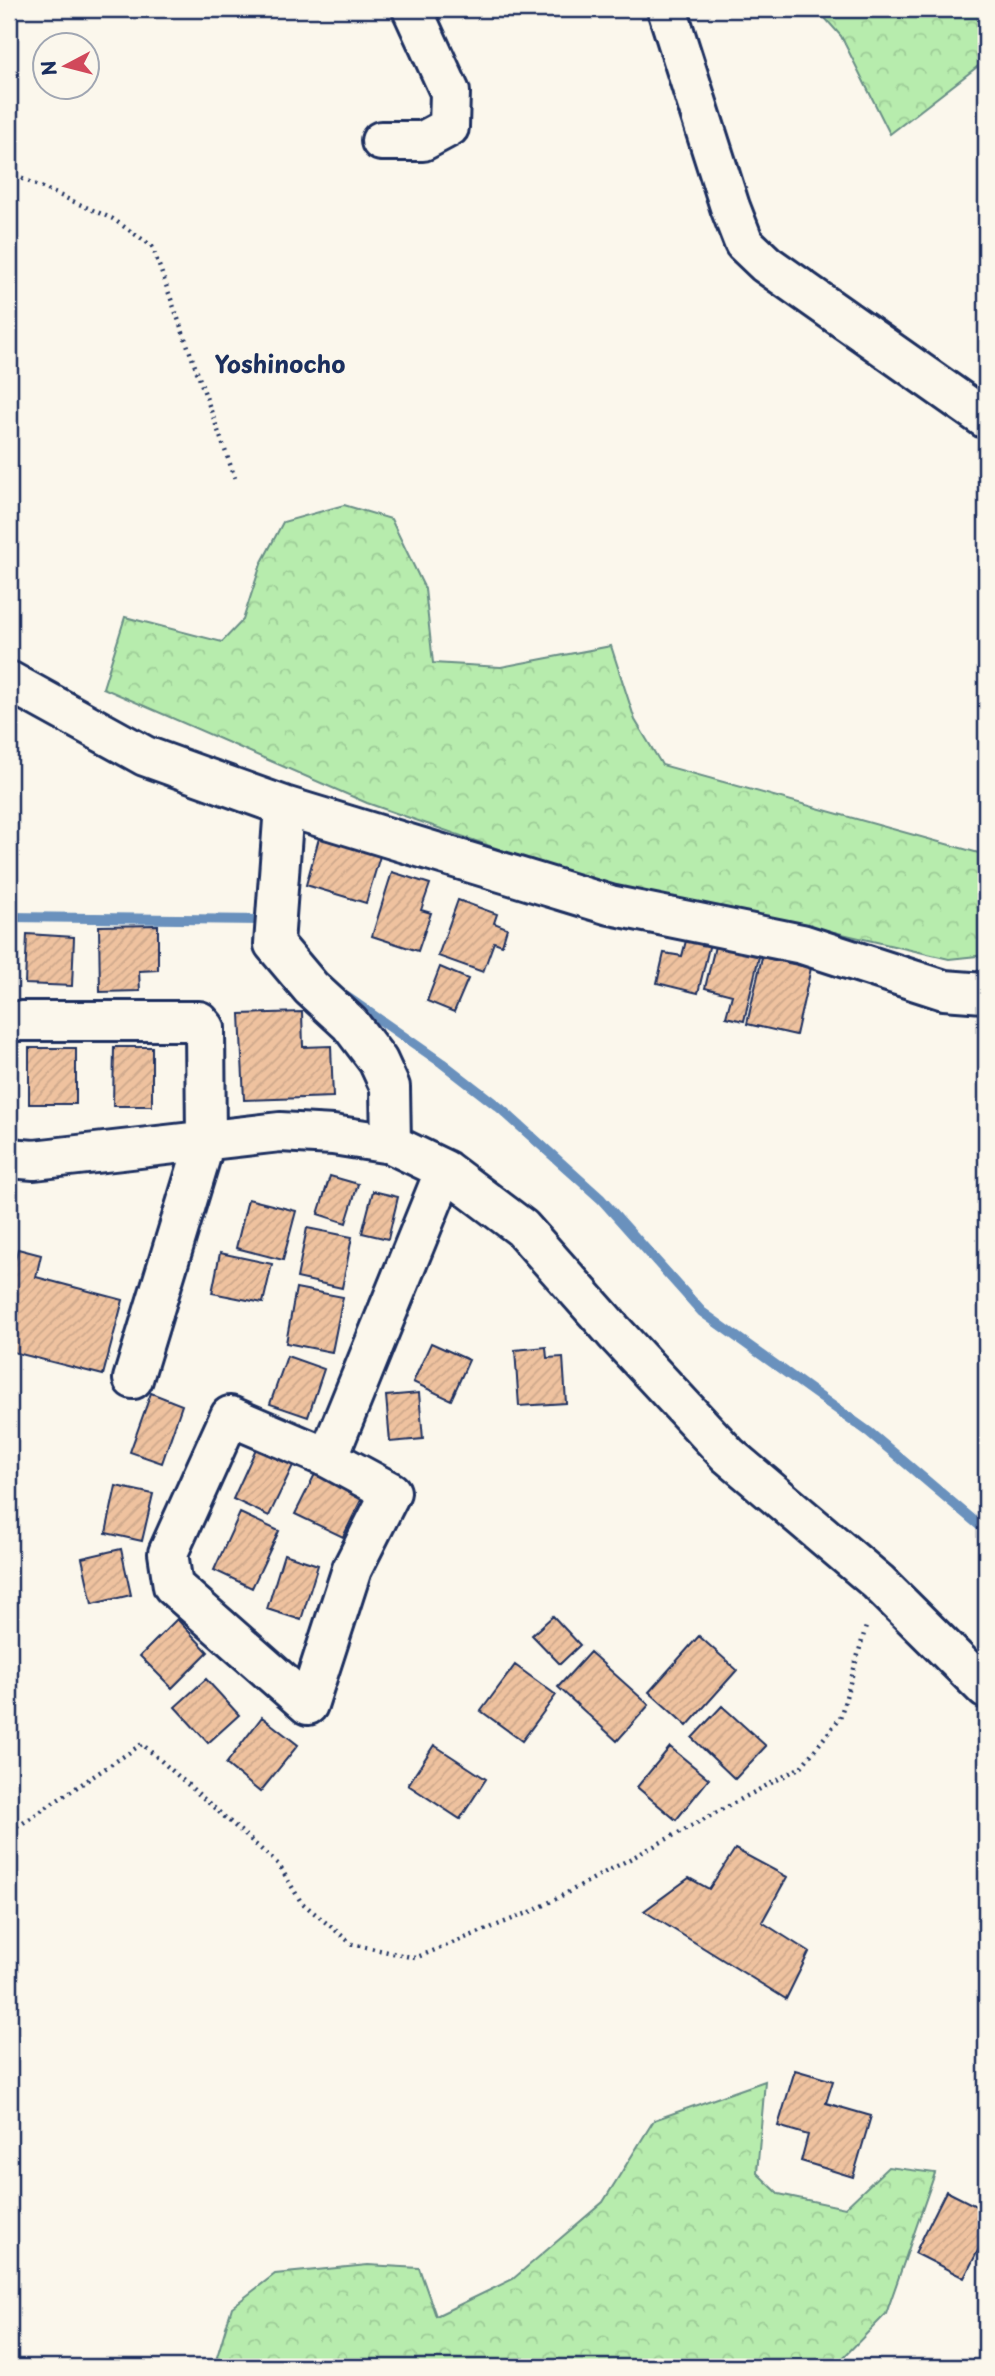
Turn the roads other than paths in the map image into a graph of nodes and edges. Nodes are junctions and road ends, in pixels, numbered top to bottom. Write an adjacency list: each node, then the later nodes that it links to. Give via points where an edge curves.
1 (412, 9): 3 (street, via 450,92 449,127 423,141)
2 (667, 9): 4 (street, via 744,243 766,264)
3 (380, 141)
4 (986, 419)
5 (9, 681): 6 (street, via 145,757)
6 (284, 806): 7 (street, via 610,905 802,944 944,990); 10 (street, via 274,943 378,1061 390,1087)
7 (986, 990)
8 (9, 1021): 9 (street, via 199,1021 205,1028)
9 (206, 1139): 10 (street, via 281,1132); 11 (street, via 34,1160); 13 (street)
10 (391, 1144): 12 (street)
11 (9, 1158)
12 (445, 1170): 14 (street); 15 (street, via 522,1228 729,1455 878,1582)
13 (133, 1379)
14 (328, 1458): 14 (street, via 391,1492 352,1569 308,1705 173,1586 168,1553 230,1416)
15 (986, 1689)

